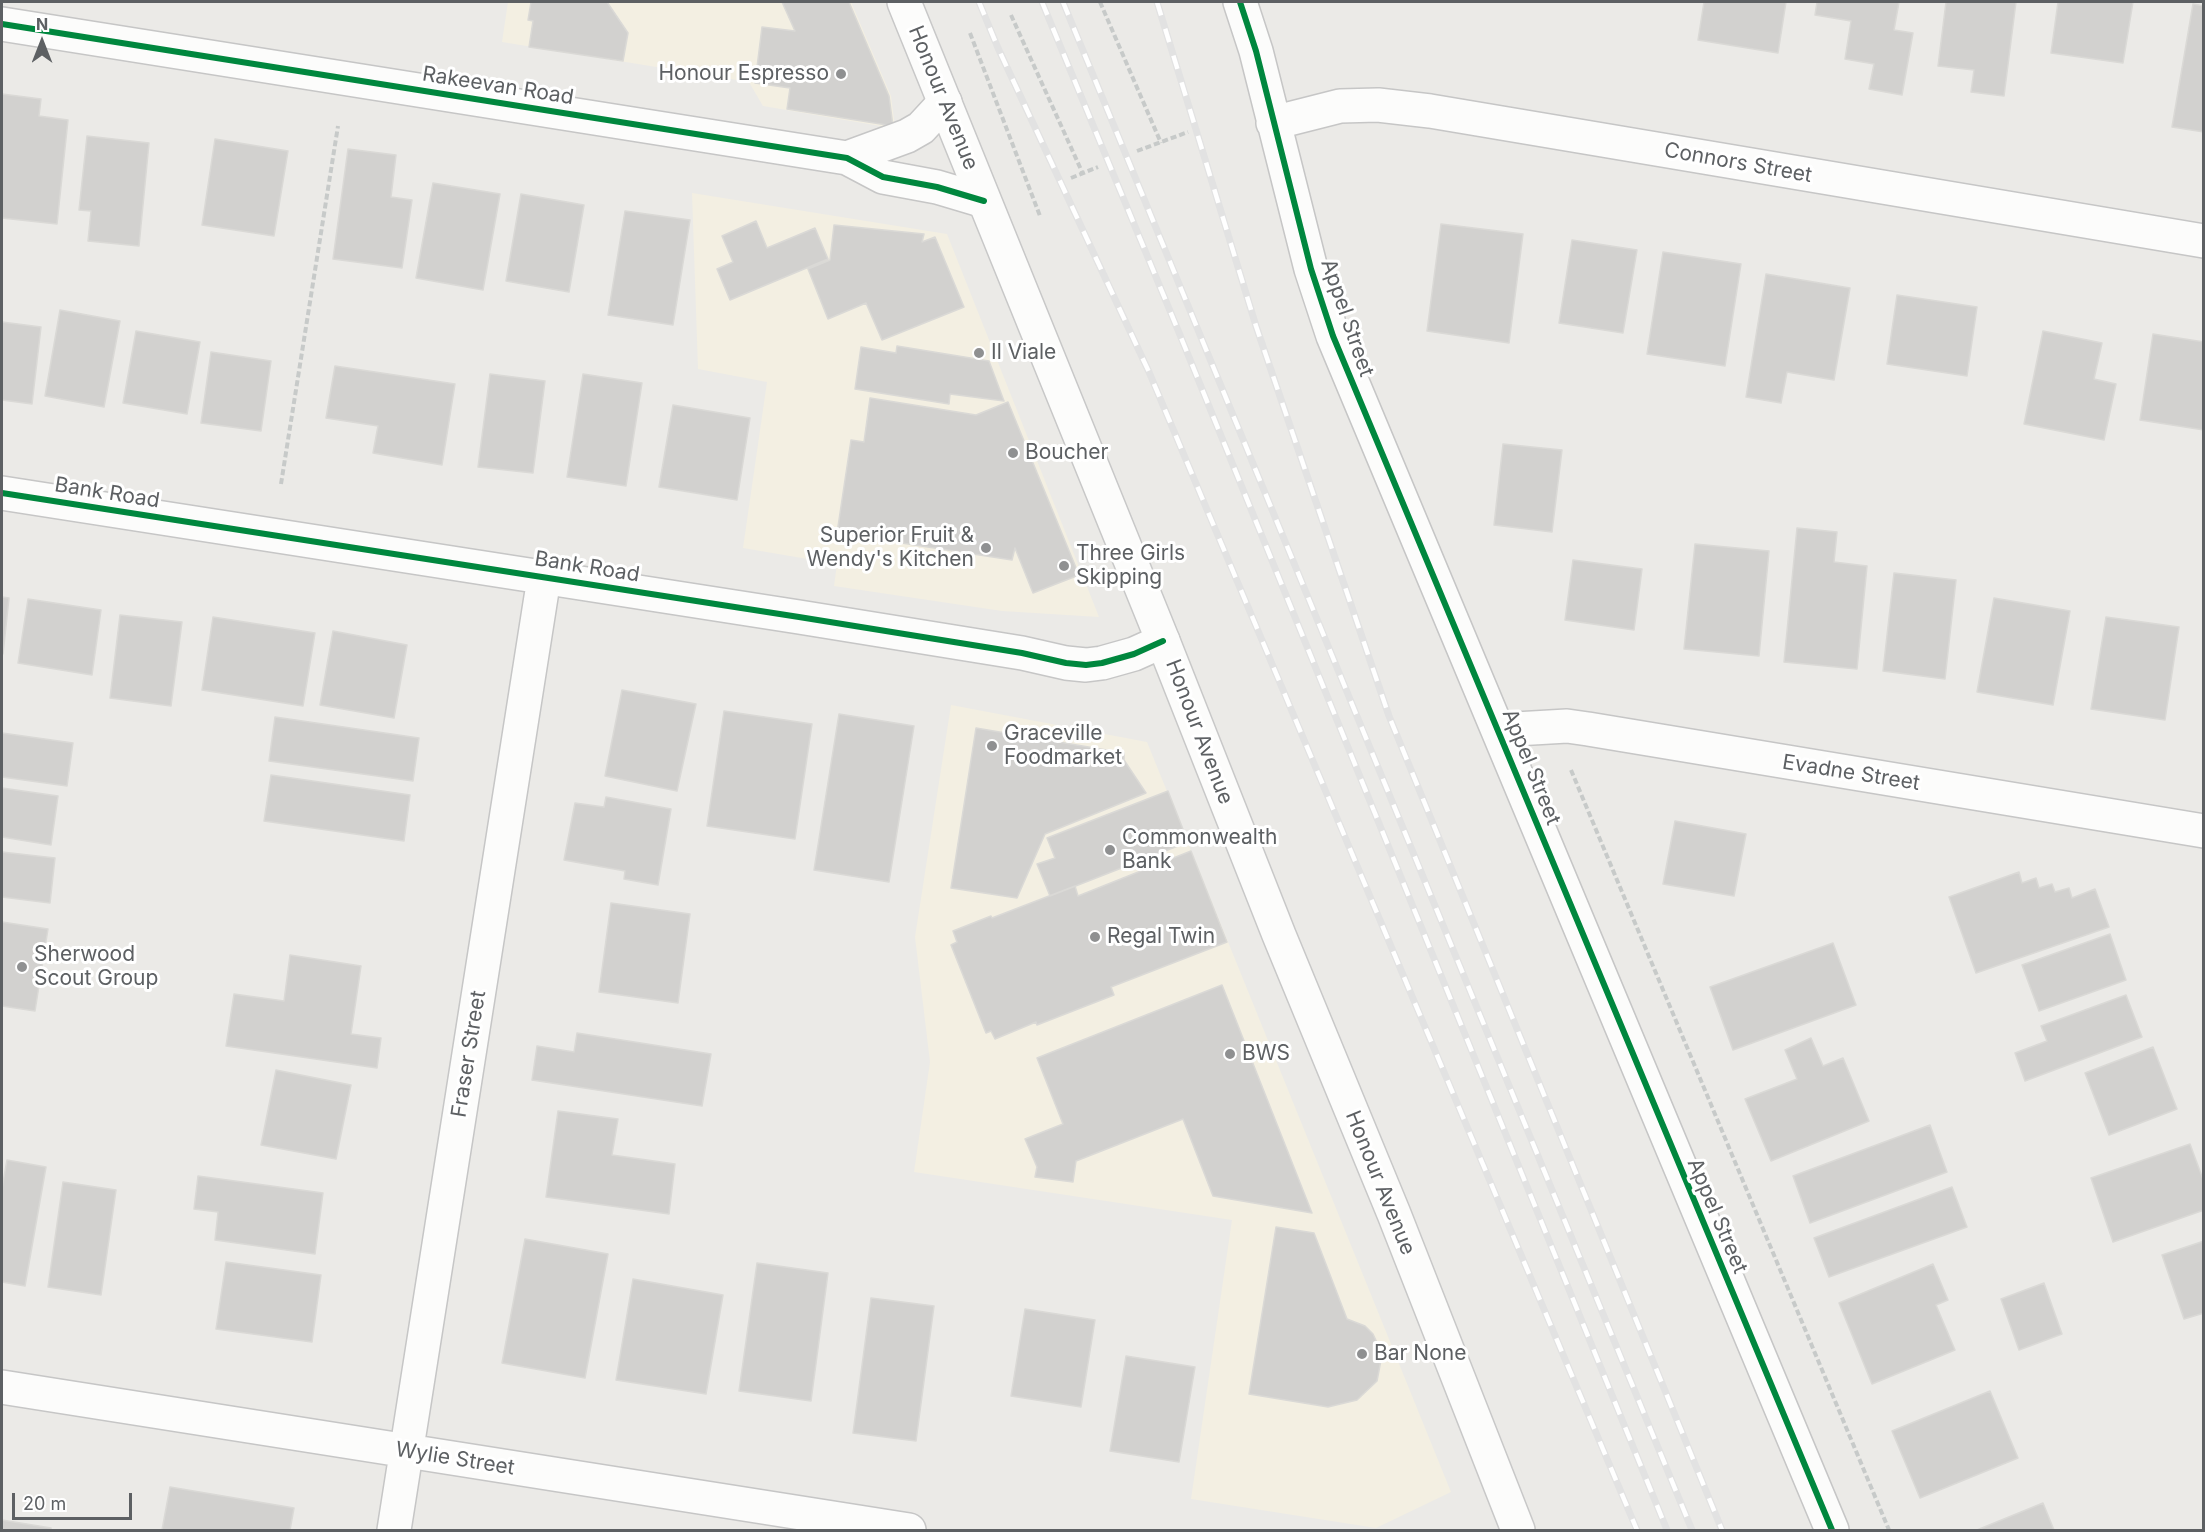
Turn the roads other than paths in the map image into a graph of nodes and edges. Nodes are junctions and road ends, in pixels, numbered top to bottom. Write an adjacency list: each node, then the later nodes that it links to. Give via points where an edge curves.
1 (904, 2): 4 (street, Honour Avenue)
2 (1240, 2): 5 (street, Appel Street)
3 (2, 24): 6 (street, Rakeevan Road)
4 (945, 102): 6 (street, Rakeevan Road, via 921,128 907,136); 7 (street, Honour Avenue)
5 (1273, 123): 8 (street, Connors Street, via 1340,106 1378,105 1430,111); 12 (street, Appel Street, via 1311,269 1333,336)
6 (847, 158): 7 (street, Rakeevan Road, via 883,177)
7 (984, 201): 11 (street, Honour Avenue)
8 (2204, 241)
9 (2, 493): 10 (street, Bank Road)
10 (544, 578): 11 (street, Bank Road, via 1066,663 1102,663); 15 (street, Fraser Street)
11 (1163, 641): 18 (street, Honour Avenue)
12 (1498, 730): 13 (street, Evadne Street, via 1567,726 1588,729); 19 (street, Appel Street)
13 (2204, 831)
14 (2, 1387): 15 (street, Wylie Street)
15 (407, 1451): 16 (street, Fraser Street); 17 (street, Wylie Street)
16 (394, 1530)
17 (909, 1530)
18 (1518, 1530)
19 (1832, 1530)

